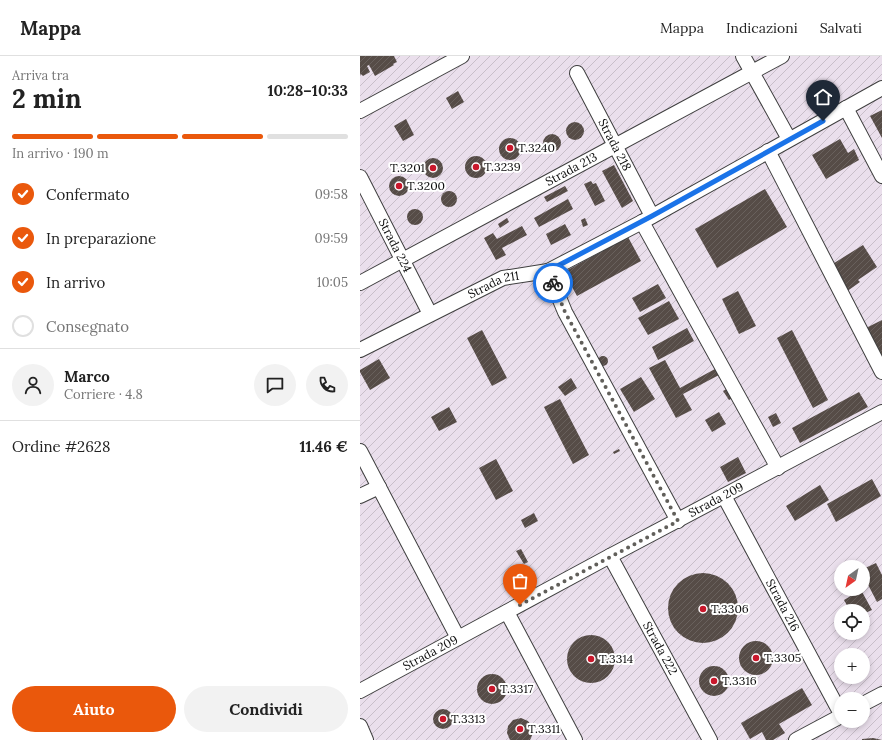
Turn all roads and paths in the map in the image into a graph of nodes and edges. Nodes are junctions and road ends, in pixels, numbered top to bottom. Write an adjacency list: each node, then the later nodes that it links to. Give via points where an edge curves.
1 (462, 56): 7 (lane)
2 (743, 56): 4 (lane)
3 (782, 56): 4 (lane, Strada 213)
4 (752, 72): 9 (lane); 10 (lane, Strada 213)
5 (577, 73): 10 (lane, Strada 218)
6 (882, 88): 8 (lane, Strada 211)
7 (363, 107)
8 (846, 108): 9 (lane, Strada 211); 12 (lane)
9 (789, 140): 11 (lane, Strada 211)
10 (615, 146): 14 (lane, Strada 218); 15 (lane, Strada 213)
11 (768, 151): 14 (lane, Strada 211); 20 (lane)
12 (882, 176)
13 (360, 177): 15 (lane, Strada 224)
14 (647, 219): 16 (lane, Strada 211); 23 (lane, Strada 218)
15 (402, 260): 17 (lane, Strada 213); 18 (lane, Strada 224)
16 (548, 271): 18 (lane, Strada 211, via 503,278); 27 (lane, via 565,312)
17 (360, 282)
18 (430, 314): 19 (lane, Strada 211)
19 (360, 350)
20 (882, 372)
21 (882, 412): 23 (lane, Strada 209)
22 (360, 451): 24 (lane)
23 (778, 468): 26 (lane, Strada 209)
24 (379, 487): 25 (lane); 30 (lane)
25 (360, 496)
26 (724, 496): 27 (lane, Strada 209); 34 (lane, Strada 216)
27 (678, 521): 28 (lane, Strada 209)
28 (610, 556): 29 (lane, Strada 209); 39 (lane, Strada 222)
29 (507, 612): 30 (lane, Strada 209); 38 (lane)
30 (458, 638): 31 (lane, Strada 209)
31 (360, 691)
32 (882, 694): 33 (lane)
33 (870, 700)
34 (834, 702)
35 (834, 719): 40 (lane)
36 (360, 726): 37 (lane)
37 (366, 740)
38 (575, 740)
39 (710, 740)
40 (796, 740)

